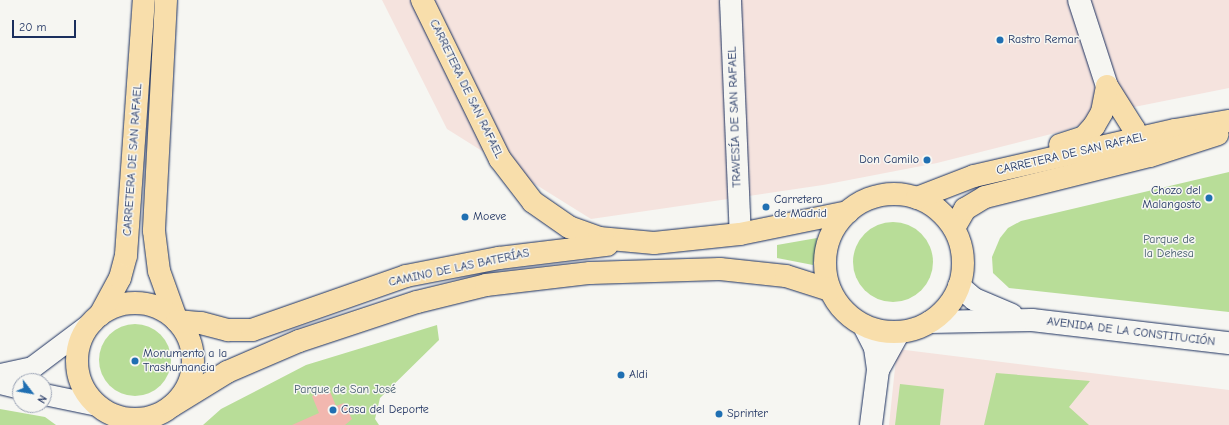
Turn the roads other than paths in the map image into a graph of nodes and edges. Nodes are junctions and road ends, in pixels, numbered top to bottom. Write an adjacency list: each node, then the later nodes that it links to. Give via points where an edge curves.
1 (144, 0): 20 (main road, CARRETERA DE SAN RAFAEL, via 126,255 120,278)
2 (166, 0): 22 (main road, CARRETERA DE SAN RAFAEL, via 154,231 159,271)
3 (422, 0): 17 (main road, CARRETERA DE SAN RAFAEL, via 493,148 533,202 554,219 582,233 607,239)
4 (730, 0): 16 (street, TRAVESÍA DE SAN RAFAEL)
5 (1079, 0): 6 (main road)
6 (1107, 86): 7 (main road); 12 (main road, via 1100,116 1084,137 1008,158)
7 (1124, 110): 9 (main road, via 1147,123); 11 (main road)
8 (1229, 121): 9 (main road, CARRETERA DE SAN RAFAEL)
9 (1175, 130): 11 (main road, CARRETERA DE SAN RAFAEL)
10 (1229, 131): 15 (main road, CARRETERA DE SAN RAFAEL, via 1150,156 996,194)
11 (1135, 139): 12 (main road, CARRETERA DE SAN RAFAEL); 15 (main road, via 1125,153 1000,183 983,192)
12 (959, 180): 13 (main road, CARRETERA DE SAN RAFAEL)
13 (917, 198): 14 (main road, via 883,194 864,200); 15 (main road)
14 (848, 212): 16 (main road, CARRETERA DE SAN RAFAEL); 19 (main road, via 833,230 826,250 825,271)
15 (958, 220): 18 (main road, via 962,254)
16 (740, 234): 17 (main road, CARRETERA DE SAN RAFAEL)
17 (654, 243): 22 (main road, CAMINO DE LAS BATERÍAS, via 569,248 406,276 252,330 228,330 201,322)
18 (959, 286): 21 (main road, AVENIDA DE LA CONSTITUCIÓN, via 974,299 998,311); 23 (main road, via 948,306)
19 (830, 290): 24 (main road, via 844,311); 33 (main road, CAMINO DE LAS BATERÍAS, via 786,276 720,269 590,273 486,285 417,302 299,341 227,372)
20 (96, 318): 22 (main road, via 120,305 140,304 160,309); 28 (street, via 32,367); 32 (main road, via 81,341 77,362 81,383)
21 (1032, 320): 23 (main road, AVENIDA DE LA CONSTITUCIÓN); 26 (main road, AVENIDA DE LA CONSTITUCIÓN)
22 (177, 321): 33 (main road, via 190,344 193,364 185,389)
23 (930, 322): 25 (main road)
24 (864, 326): 25 (main road); 27 (main road, via 874,348)
25 (899, 332): 27 (main road)
26 (1229, 343)
27 (878, 370): 34 (main road)
28 (0, 374)
29 (0, 383): 30 (street)
30 (12, 386)
31 (52, 397): 32 (street)
32 (103, 413): 33 (main road, via 132,419)
33 (163, 414)
34 (871, 425)

